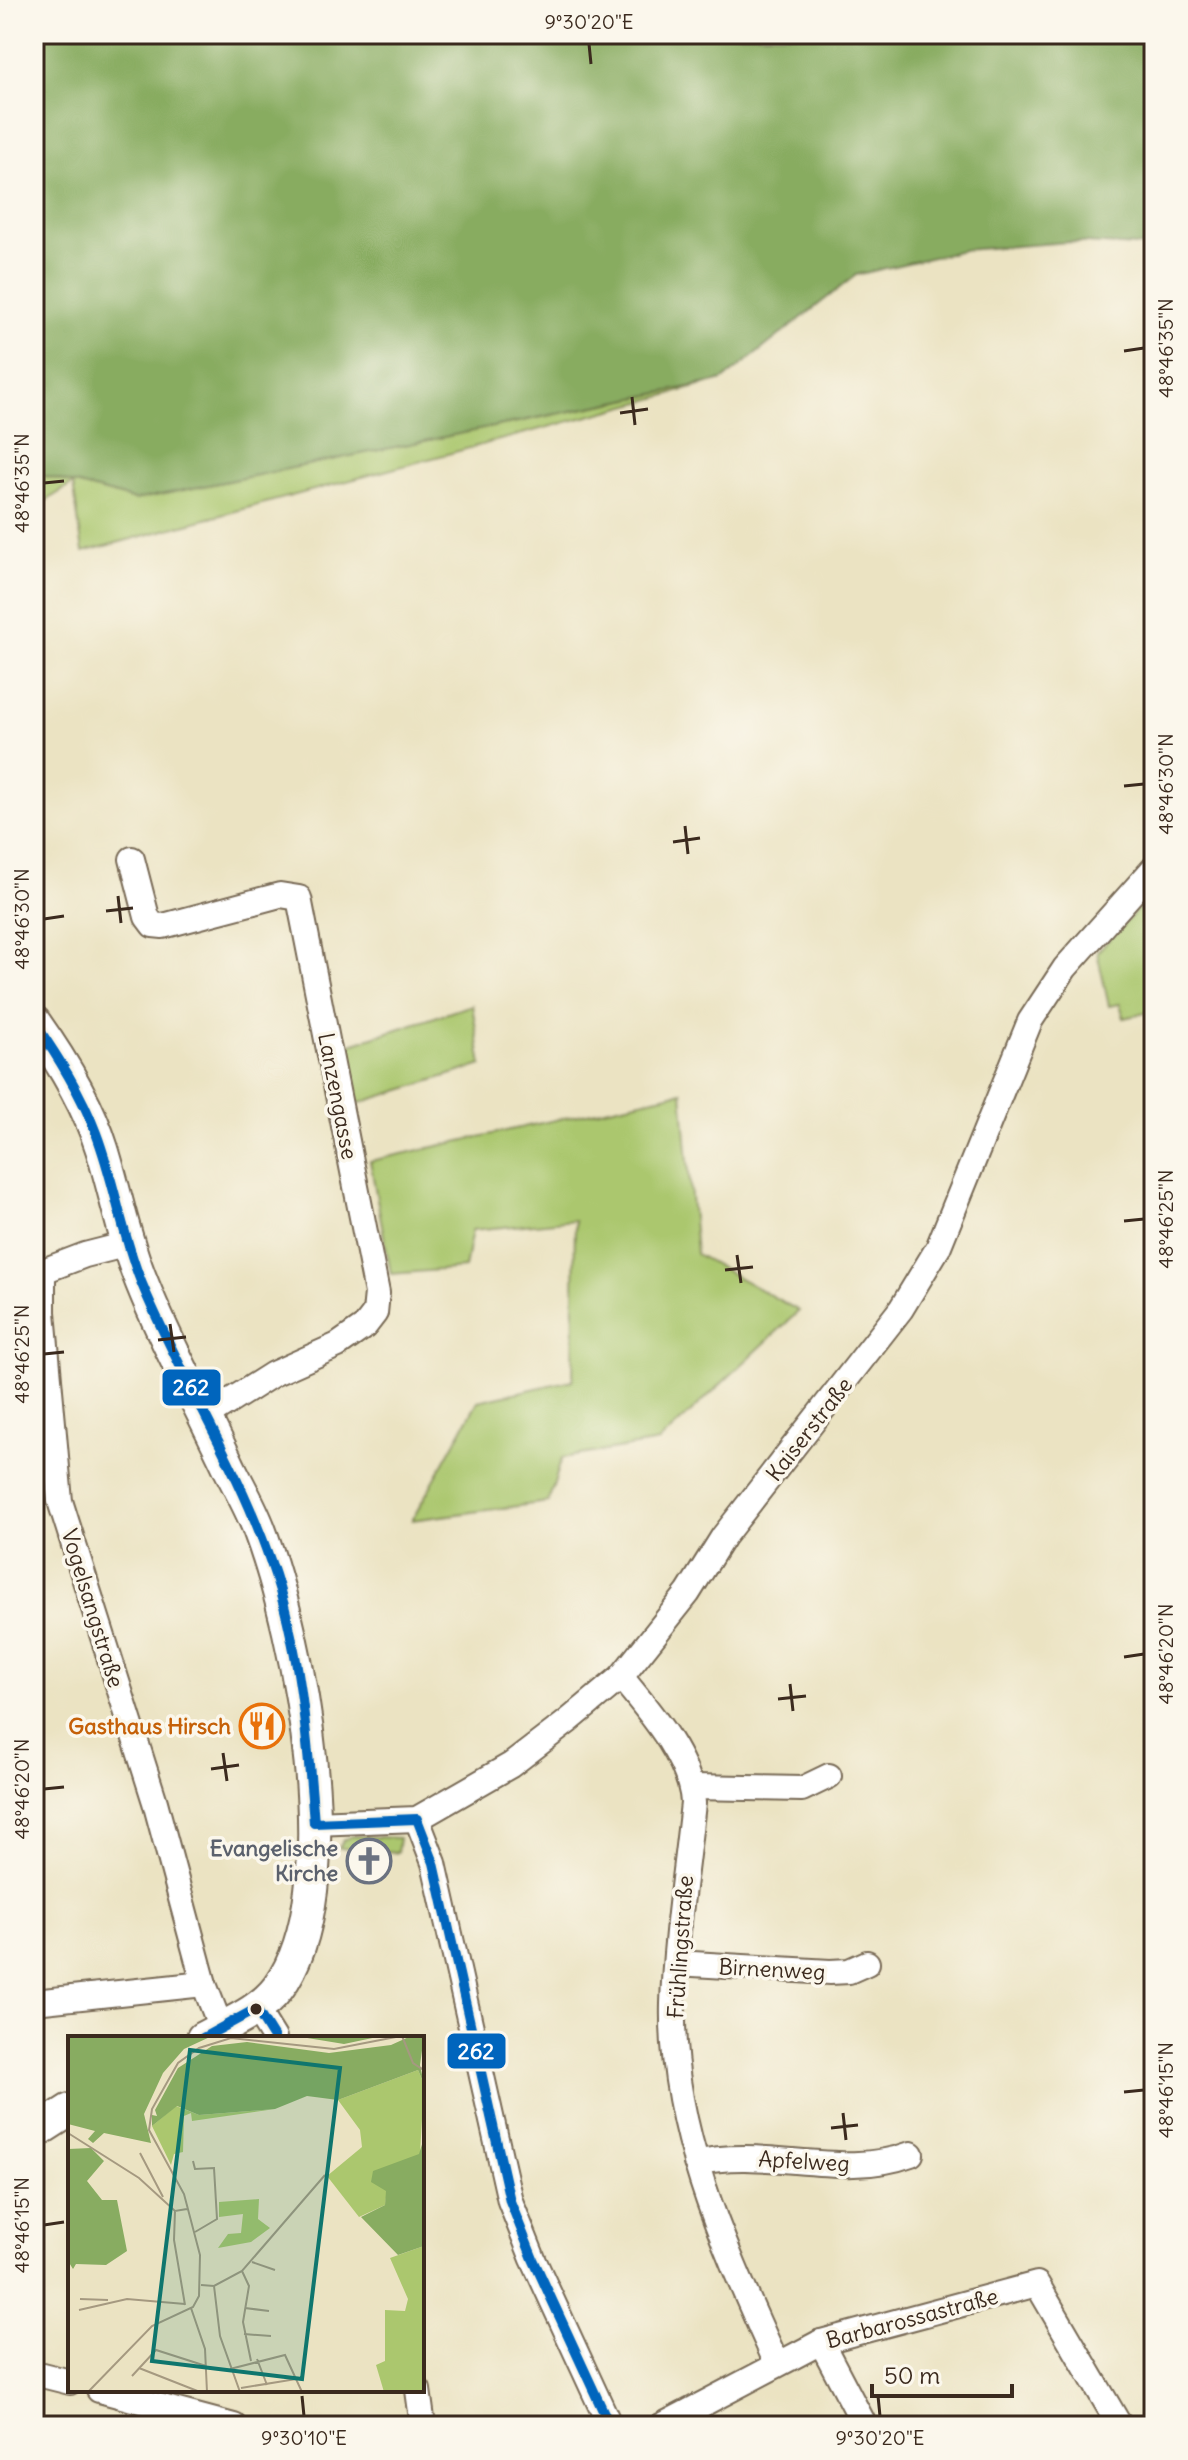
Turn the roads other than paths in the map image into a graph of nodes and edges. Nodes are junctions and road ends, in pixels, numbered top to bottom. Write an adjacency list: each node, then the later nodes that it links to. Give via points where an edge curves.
1 (132, 859): 6 (street, Lanzengasse, via 153,925 280,895 299,898 377,1293 375,1313 365,1326)
2 (1154, 868): 7 (street, Kaiserstraße, via 1065,968 1030,1021 938,1248 901,1309)
3 (34, 1022): 4 (main road, via 93,1125)
4 (128, 1244): 5 (street, Vogelsangstraße); 6 (main road)
5 (39, 1268): 14 (street, Vogelsangstraße, via 60,1501 155,1802)
6 (205, 1417): 11 (main road, via 258,1527 279,1592 300,1675)
7 (621, 1677): 9 (street, via 652,1715); 10 (street, Kaiserstraße, via 511,1765)
8 (829, 1776): 9 (street, via 802,1789)
9 (692, 1787): 12 (street, Frühlingstraße)
10 (417, 1819): 11 (street, Kaiserstraße); 31 (street, via 434,1863 510,2201)
11 (314, 1823): 16 (main road, via 312,1879 299,1942 279,1988)
12 (676, 1963): 13 (street, Birnenweg, via 830,1972); 22 (street, Frühlingstraße, via 677,2067)
13 (867, 1963)
14 (204, 1984): 15 (street); 17 (street, Vogelsangstraße)
15 (34, 2002)
16 (256, 2009): 17 (main road); 18 (street)
17 (212, 2033)
18 (273, 2036)
19 (68, 2111): 20 (main road)
20 (34, 2133)
21 (911, 2154): 22 (street, Apfelweg, via 866,2165 732,2157)
22 (696, 2163): 24 (street, Frühlingstraße, via 722,2242)
23 (821, 2342): 24 (street, Barbarossastraße); 33 (street); 34 (street, Barbarossastraße, via 1037,2284)
24 (777, 2364): 32 (street, Barbarossastraße)
25 (34, 2373): 26 (street)
26 (68, 2382)
27 (106, 2392): 29 (street)
28 (418, 2392): 30 (street)
29 (234, 2426)
30 (423, 2426)
31 (610, 2426)
32 (661, 2426)
33 (865, 2426)
34 (1120, 2426)

